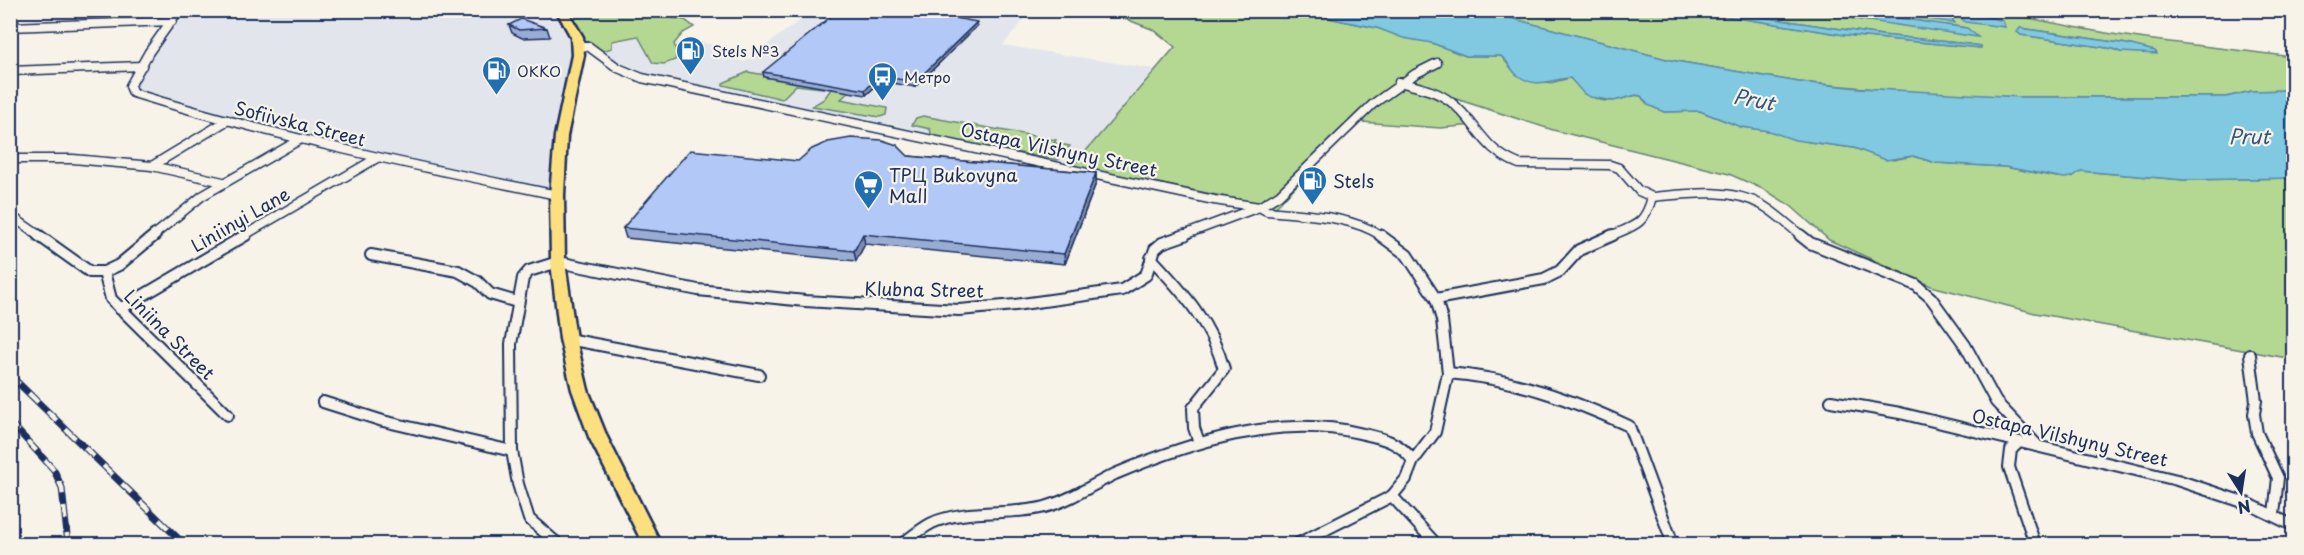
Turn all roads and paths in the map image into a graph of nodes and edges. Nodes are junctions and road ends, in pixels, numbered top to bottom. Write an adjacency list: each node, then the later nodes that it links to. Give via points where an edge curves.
1 (179, 10): 3 (street, Sofiivska Street)
2 (561, 10): 5 (highway, via 578,37)
3 (172, 21): 4 (street); 7 (street, Sofiivska Street)
4 (10, 27)
5 (578, 46): 16 (highway, via 561,136); 18 (street, Ostapa Vilshyny Street, via 588,46 618,69 642,78)
6 (1437, 63): 9 (street, Klubna Street)
7 (142, 66): 8 (street); 10 (street, Sofiivska Street, via 130,86 133,93)
8 (10, 71)
9 (1400, 82): 17 (street, via 1445,97 1456,105 1497,155 1519,164 1610,165 1619,168 1639,191); 18 (street, Klubna Street, via 1279,195)
10 (228, 120): 11 (street, Sofiivska Street); 14 (street)
11 (301, 139): 12 (street, Sofiivska Street); 15 (street)
12 (377, 158): 16 (street, Sofiivska Street); 26 (street, Liniinyi Lane)
13 (10, 159): 14 (street, via 72,159)
14 (152, 166): 15 (street)
15 (223, 182): 23 (street, via 177,214 119,265)
16 (557, 195): 22 (highway)
17 (1652, 197): 24 (street, via 1640,223 1579,250 1560,272 1544,279); 36 (street, via 1696,193 1741,197 1762,205 1810,243 1916,285 1931,298 1965,345 1996,402)
18 (1258, 207): 21 (street, Klubna Street, via 1162,243); 24 (street, Ostapa Vilshyny Street, via 1369,228 1407,255)
19 (10, 215): 23 (street, via 90,272)
20 (371, 255): 25 (street, via 458,271 490,294)
21 (1151, 258): 22 (street, Klubna Street, via 1146,276 1122,290 959,310 867,306 698,290); 34 (street, via 1201,313 1222,358 1224,369 1196,398 1191,412)
22 (558, 262): 25 (street, via 529,271 523,278); 27 (highway)
23 (104, 272): 26 (street, Liniina Street, via 111,300)
24 (1436, 299): 29 (street, Ostapa Vilshyny Street)
25 (517, 302): 37 (street, via 511,344)
26 (120, 309): 33 (street, Liniina Street)
27 (568, 339): 30 (street); 43 (highway, via 580,390 598,437)
28 (2250, 355): 40 (street, via 2257,433 2278,478)
29 (1448, 374): 38 (street, Ostapa Vilshyny Street, via 1435,432); 47 (street, via 1531,387 1576,401 1629,426)
30 (759, 375)
31 (1831, 401): 35 (street, Ostapa Vilshyny Street, via 1900,413)
32 (323, 402): 37 (street, via 393,424)
33 (228, 415)
34 (1199, 442): 38 (street, via 1311,425 1390,440 1406,450); 44 (street, via 1060,501 932,523)
35 (2018, 443): 36 (street, Ostapa Vilshyny Street); 48 (street, via 2010,450 2009,467)
36 (2036, 444): 40 (street, Ostapa Vilshyny Street, via 2199,486)
37 (512, 451): 42 (street, via 529,519)
38 (1413, 461): 39 (street, Ostapa Vilshyny Street, via 1406,479)
39 (1392, 496): 45 (street); 46 (street)
40 (2274, 514): 41 (street, Ostapa Vilshyny Street)
41 (2294, 526)
42 (558, 544)
43 (652, 544)
44 (902, 544)
45 (1296, 544)
46 (1436, 544)
47 (1673, 544)
48 (2035, 544)

